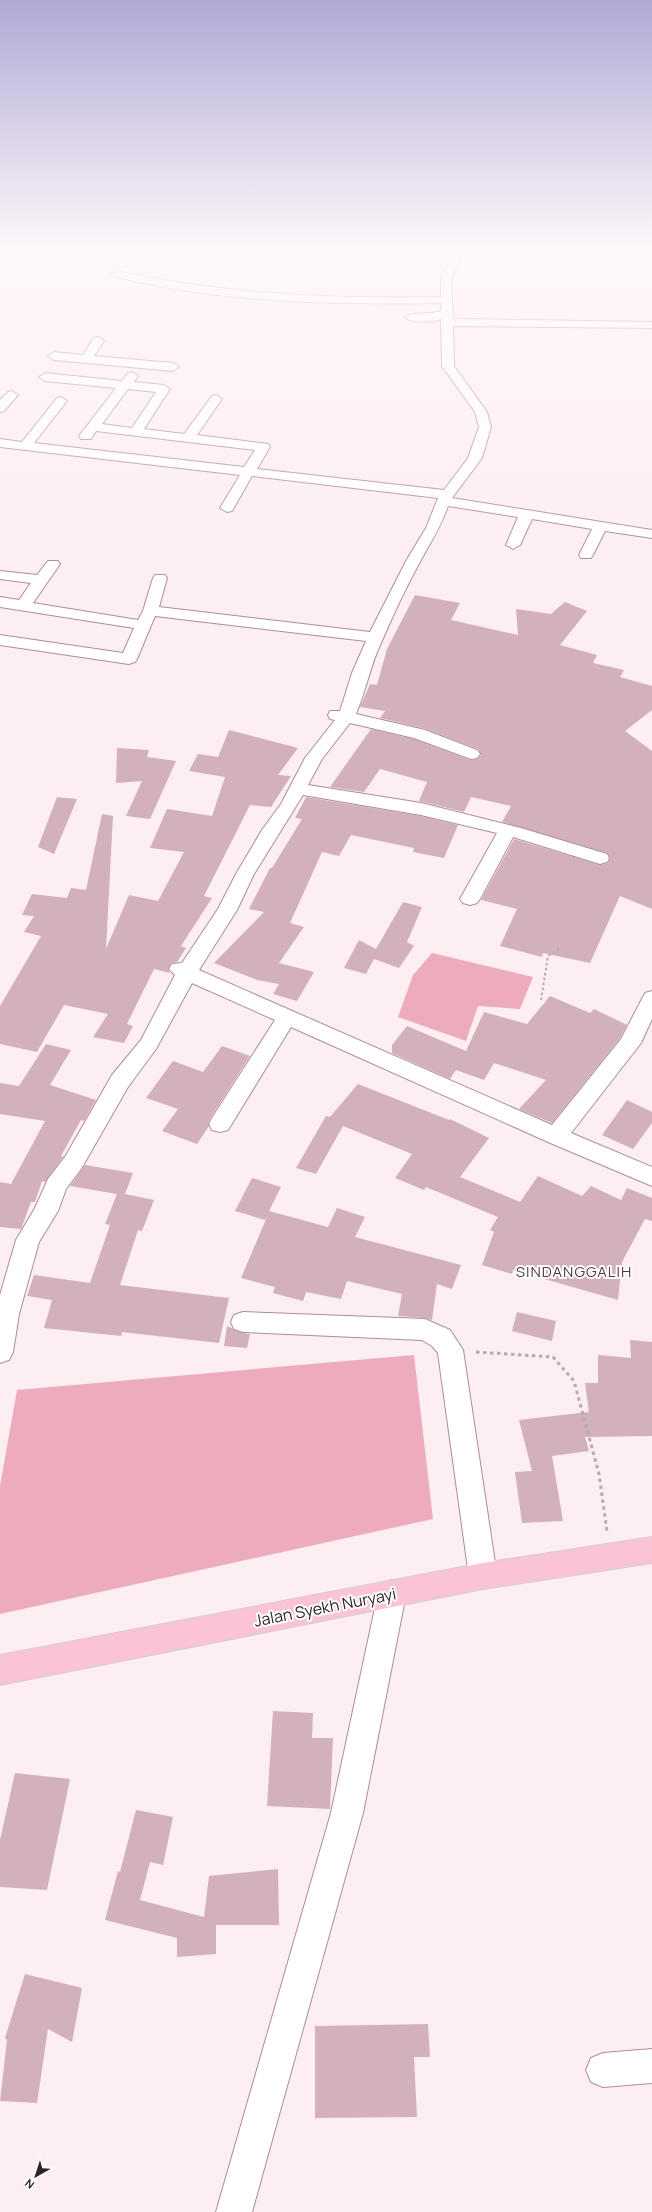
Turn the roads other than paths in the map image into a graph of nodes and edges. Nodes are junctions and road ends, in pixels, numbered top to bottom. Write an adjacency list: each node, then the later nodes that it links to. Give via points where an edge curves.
1 (91, 351): 4 (street)
2 (448, 351): 20 (street, via 448,366 480,412 485,428 475,458)
3 (54, 356): 4 (street)
4 (86, 359): 5 (street)
5 (141, 364): 6 (street); 8 (street)
6 (173, 367)
7 (44, 377): 8 (street)
8 (124, 386): 13 (street); 14 (street, via 164,389)
9 (12, 395): 12 (street)
10 (216, 399): 15 (street)
11 (61, 401): 17 (street)
12 (0, 408)
13 (93, 427): 14 (street); 18 (street)
14 (136, 432): 15 (street)
15 (188, 438): 19 (street, via 263,447)
16 (0, 443): 17 (street)
17 (25, 446): 18 (street)
18 (75, 452): 19 (street)
19 (248, 472): 20 (street); 21 (street)
20 (445, 498): 22 (street); 35 (street, via 433,528 413,561)
21 (227, 508)
22 (527, 514): 23 (street); 25 (street)
23 (600, 526): 24 (street); 26 (street)
24 (652, 534)
25 (513, 545)
26 (586, 555)
27 (53, 564): 30 (street)
28 (0, 575): 30 (street)
29 (160, 578): 33 (street)
30 (41, 580): 32 (street)
31 (0, 602): 32 (street)
32 (23, 605): 34 (street)
33 (150, 611): 34 (street); 35 (street)
34 (143, 625): 36 (street, via 129,659)
35 (376, 637): 37 (street, via 360,673 353,701)
36 (0, 640)
37 (341, 716): 38 (street, via 419,734); 39 (street)
38 (471, 754)
39 (297, 789): 40 (street, via 421,809); 43 (street, via 245,874 227,910)
40 (507, 831): 41 (street); 42 (street)
41 (600, 858)
42 (470, 899)
43 (183, 970): 45 (street); 50 (street, via 149,1044 120,1081 73,1163 56,1185 46,1211 28,1240 7,1314)
44 (652, 998): 47 (street, via 630,1043)
45 (287, 1017): 46 (street); 47 (street)
46 (220, 1124)
47 (556, 1136): 48 (street)
48 (652, 1177)
49 (243, 1322): 52 (street, via 425,1330 441,1338 450,1350)
50 (0, 1352)
51 (652, 1550): 52 (main road, Jalan Syekh Nuryayi)
52 (483, 1576): 53 (main road, Jalan Syekh Nuryayi)
53 (392, 1594): 54 (main road, Jalan Syekh Nuryayi); 57 (street, via 347,1813)
54 (0, 1670)
55 (652, 2066): 56 (street)
56 (602, 2070)
57 (234, 2212)

